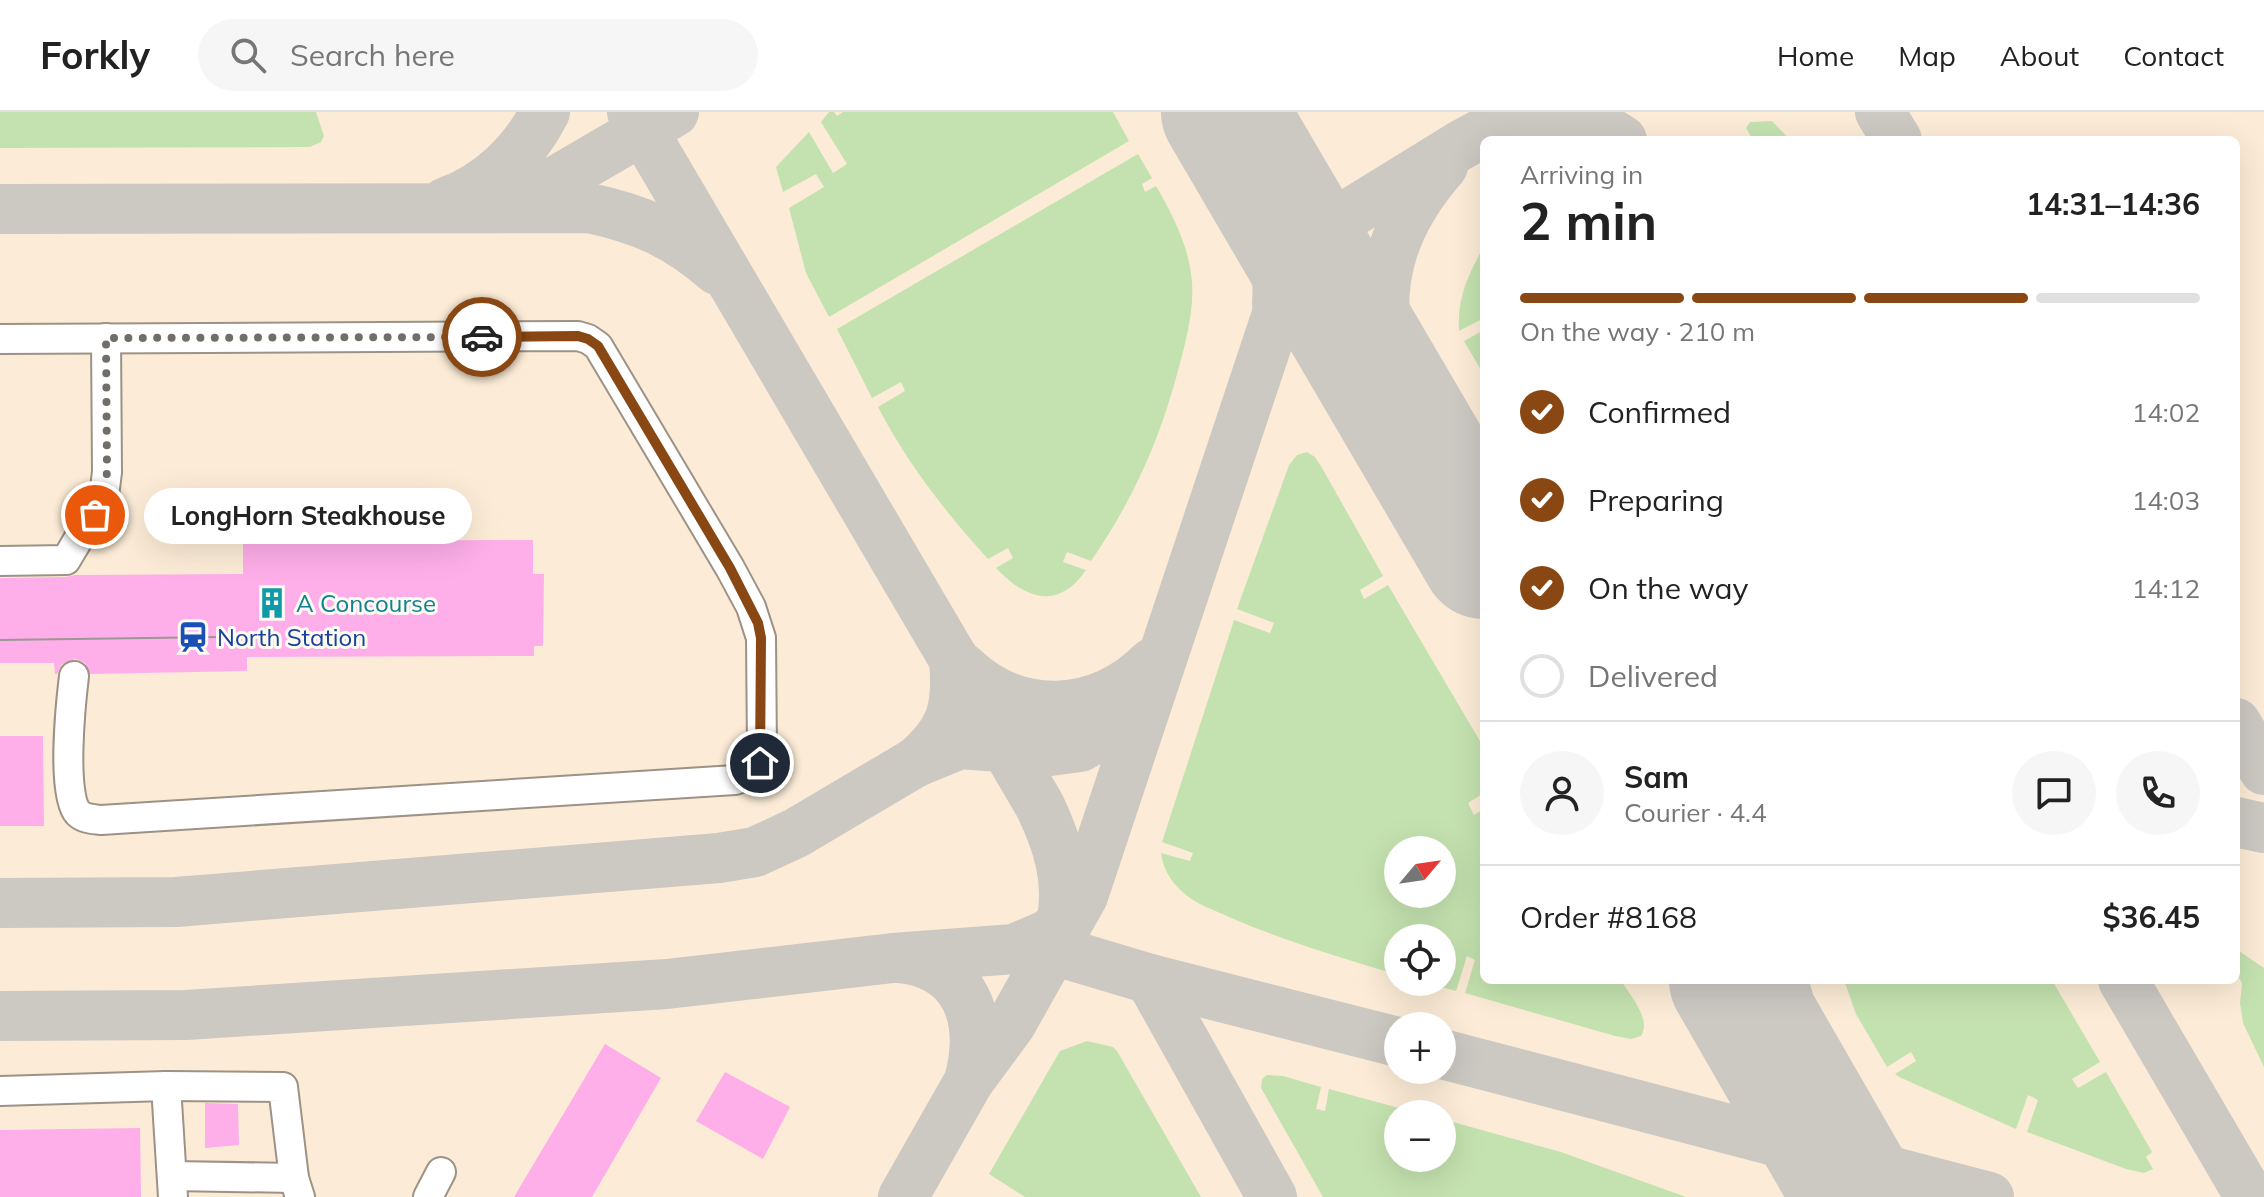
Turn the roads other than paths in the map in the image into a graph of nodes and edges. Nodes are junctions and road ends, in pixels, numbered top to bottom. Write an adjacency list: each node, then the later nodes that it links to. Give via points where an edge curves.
1 (106, 338): 2 (lane); 3 (lane, via 104,496 66,560); 4 (lane, via 588,339 598,346 758,623 762,752 754,771 735,780 101,820 77,812 70,795)
2 (0, 339)
3 (0, 561)
4 (74, 676)
5 (166, 1086): 6 (lane); 7 (lane); 8 (lane, via 283,1087)
6 (0, 1091)
7 (172, 1187): 8 (lane)
8 (297, 1187)

